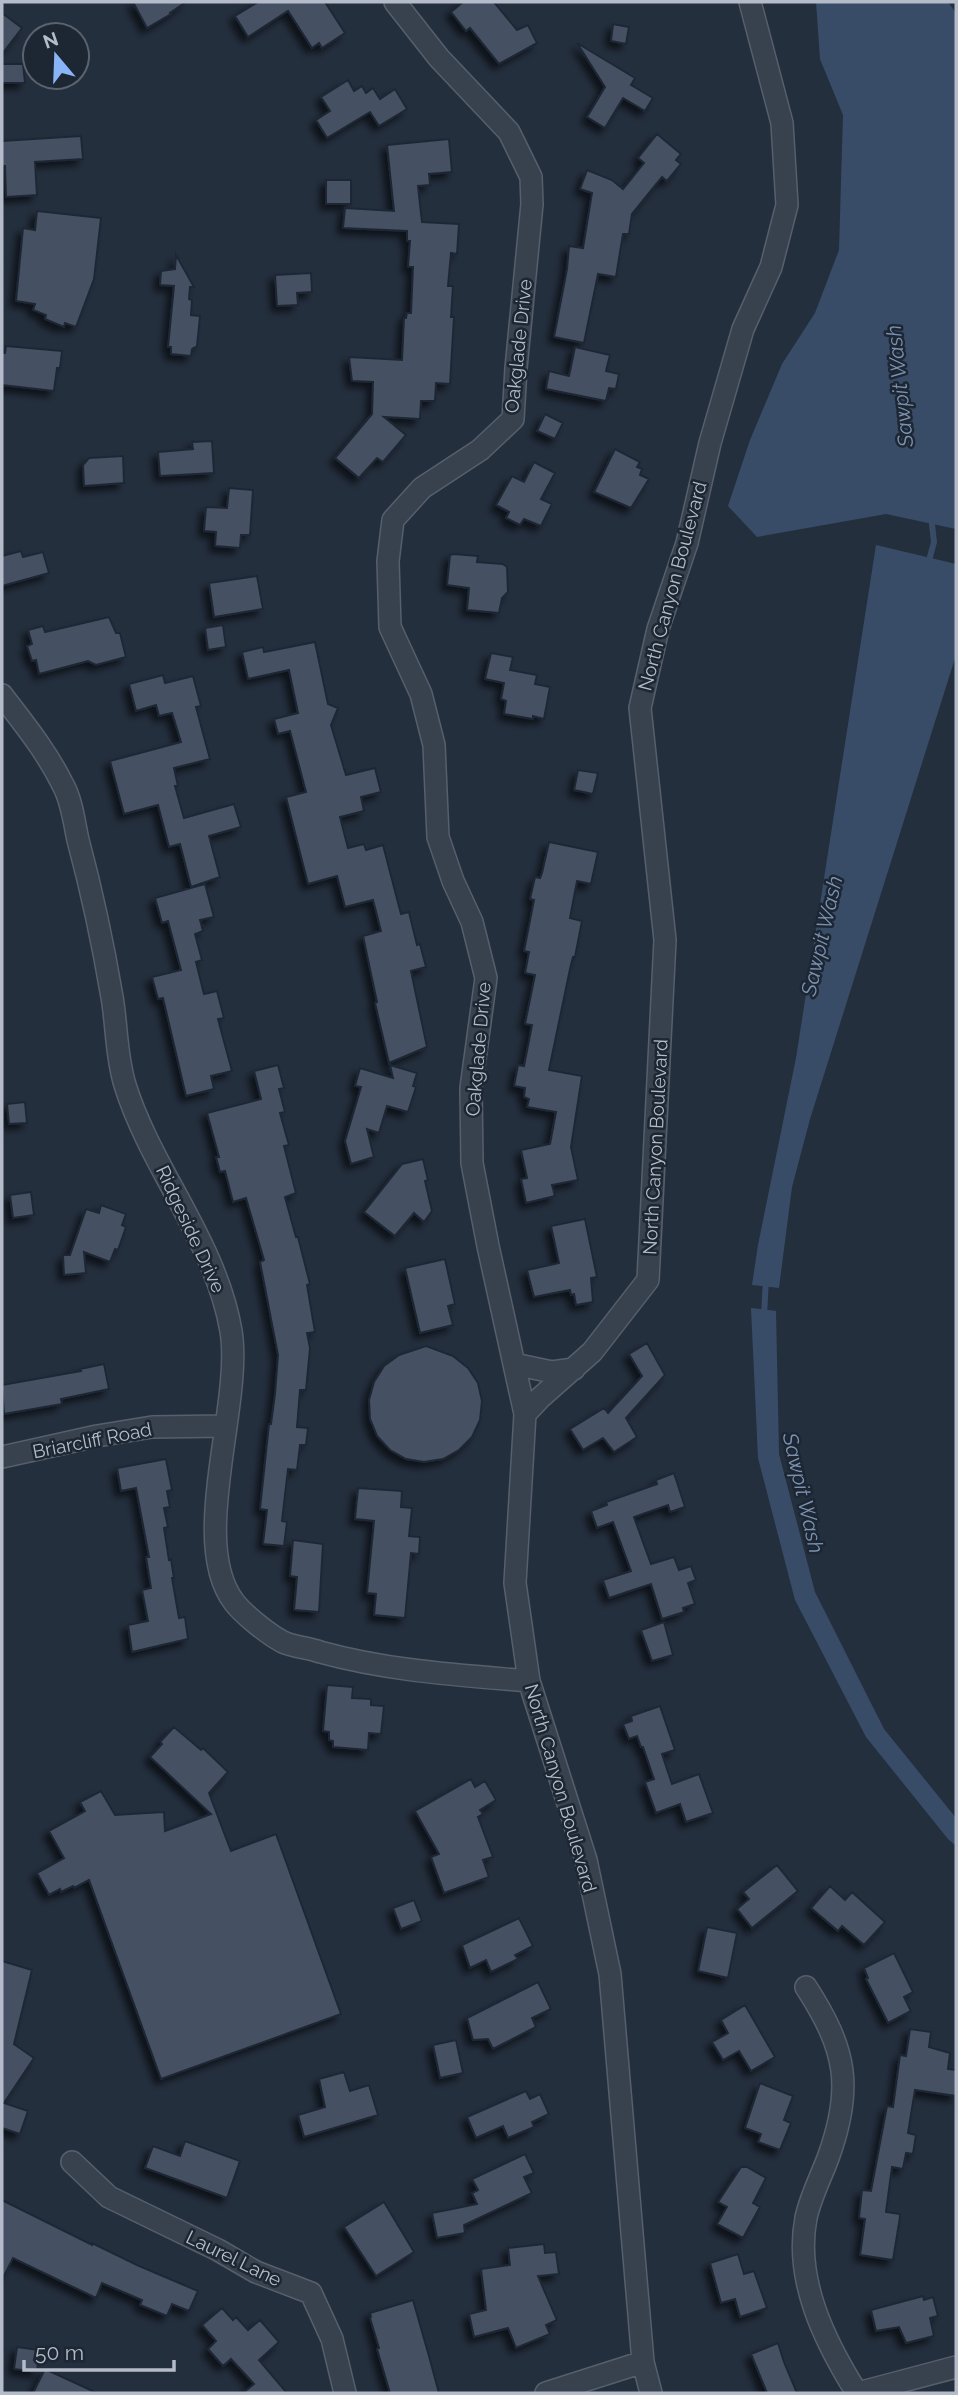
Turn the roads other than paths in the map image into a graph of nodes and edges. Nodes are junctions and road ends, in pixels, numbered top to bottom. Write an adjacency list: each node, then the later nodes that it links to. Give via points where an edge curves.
1 (395, 2): 4 (street, Oakglade Drive, via 439,58 509,132 531,177 513,419 481,450 422,488 393,520 388,561 390,626 421,694 435,745 438,837 472,922 486,978 471,1088 472,1163)
2 (750, 2): 5 (street, North Canyon Boulevard, via 782,123 787,205 771,267 743,329 640,708 665,940 648,1280)
3 (2, 695): 7 (street, Ridgeside Drive, via 45,751 65,789 100,925 125,1087 212,1266 225,1305 232,1335)
4 (514, 1364): 5 (street, via 551,1372); 6 (street, Oakglade Drive)
5 (574, 1368): 6 (street, North Canyon Boulevard)
6 (525, 1414): 9 (street, North Canyon Boulevard, via 516,1583)
7 (225, 1426): 8 (street, Briarcliff Road, via 152,1427); 9 (street, Ridgeside Drive, via 216,1518 218,1567 235,1604 253,1620 284,1642 367,1664)
8 (2, 1457)
9 (529, 1681): 12 (street, North Canyon Boulevard, via 586,1860 610,1974)
10 (806, 1987): 17 (street, via 827,2020 841,2058 845,2099 837,2135 806,2218 804,2259 809,2294 841,2367)
11 (72, 2162): 14 (street, Laurel Lane, via 109,2197 256,2272 311,2293 332,2339)
12 (643, 2362): 15 (street); 16 (street, North Canyon Boulevard)
13 (956, 2367): 17 (street)
14 (345, 2393)
15 (546, 2393)
16 (651, 2393)
17 (858, 2393)

